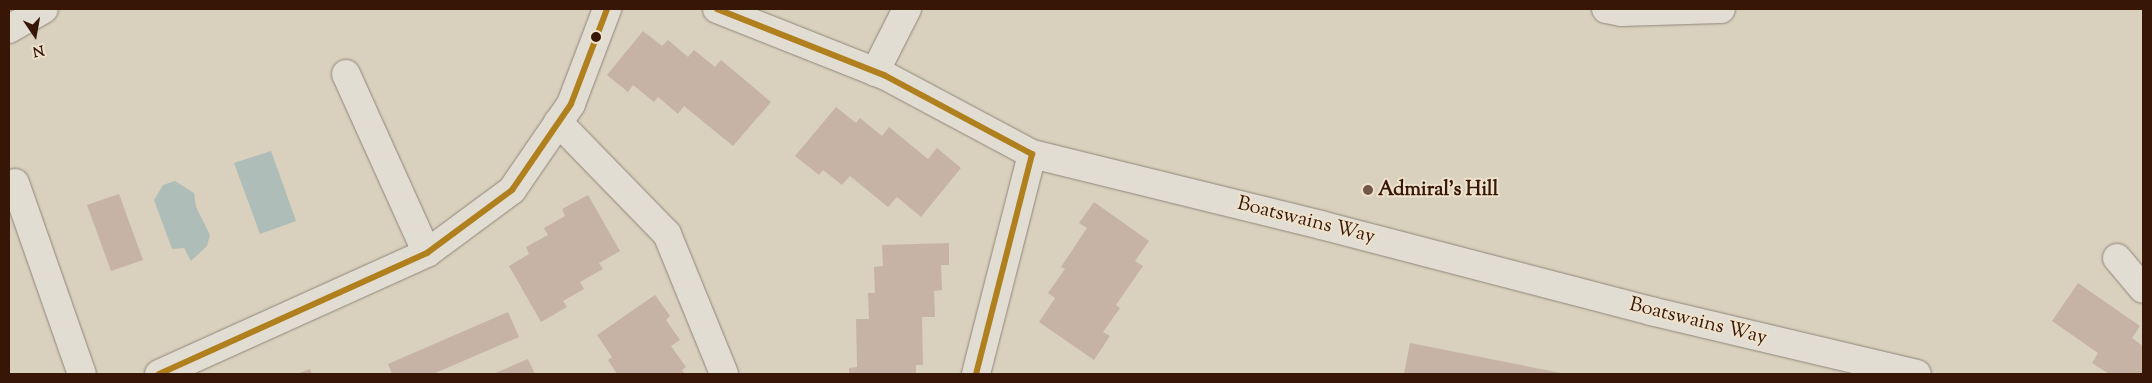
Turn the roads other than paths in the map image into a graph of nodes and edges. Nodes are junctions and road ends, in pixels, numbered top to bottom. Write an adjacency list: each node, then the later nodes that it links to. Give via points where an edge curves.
1 (44, 9): 7 (street)
2 (607, 9): 10 (street, via 571,104)
3 (717, 9): 8 (street, Boatswains Way)
4 (907, 9): 8 (street)
5 (1606, 9): 6 (street, via 1622,12)
6 (1721, 9)
7 (9, 29)
8 (875, 72): 11 (street, Boatswains Way)
9 (346, 74): 13 (street)
10 (558, 122): 13 (street, via 512,190); 18 (street, via 666,234)
11 (1032, 154): 19 (street); 20 (street, Boatswains Way, via 1651,311)
12 (15, 183): 16 (street)
13 (427, 253): 17 (street)
14 (2117, 258): 15 (street)
15 (2143, 289)
16 (82, 374)
17 (159, 374)
18 (724, 374)
19 (976, 374)
20 (1917, 374)

